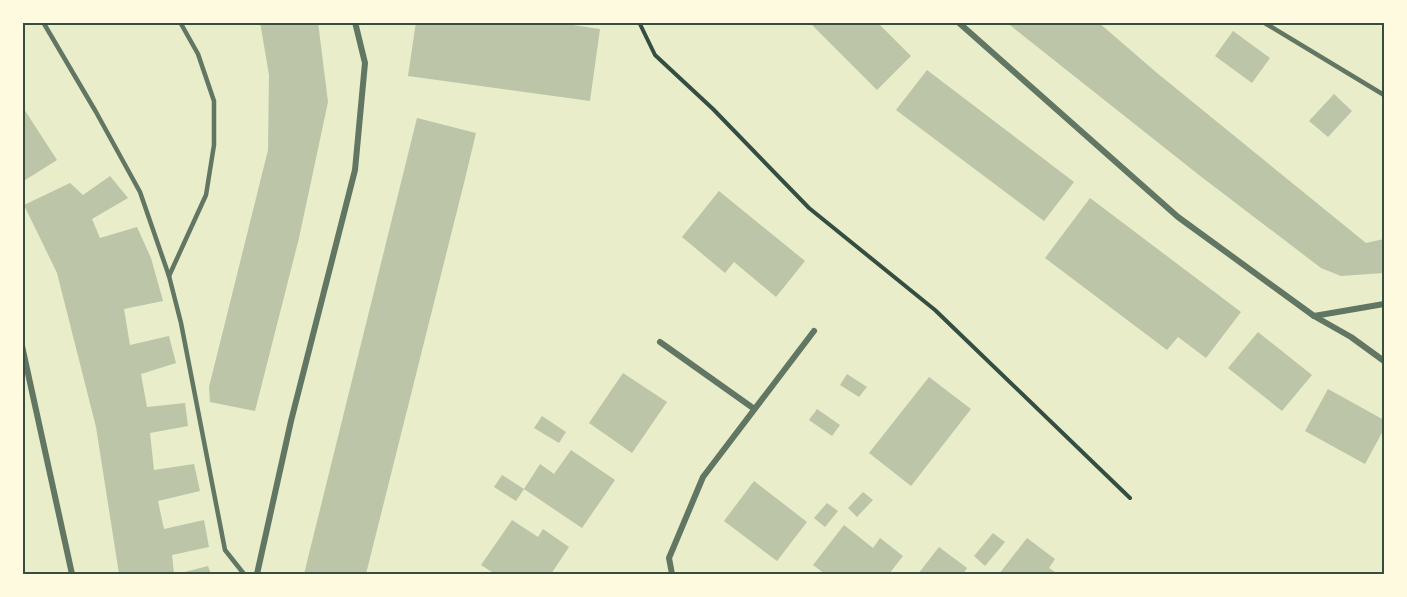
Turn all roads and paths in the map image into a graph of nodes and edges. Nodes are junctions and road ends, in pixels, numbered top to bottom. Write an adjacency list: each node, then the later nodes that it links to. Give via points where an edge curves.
1 (43, 22): 8 (lane, via 140,192)
2 (180, 22): 8 (lane, via 198,54 214,101 214,145 206,195)
3 (355, 22): 19 (street, via 364,63 355,170 291,421)
4 (639, 22): 16 (path, via 655,55 809,208 935,310)
5 (958, 22): 10 (street, via 1178,217)
6 (1263, 22): 7 (lane)
7 (1384, 95)
8 (169, 276): 18 (lane, via 225,550)
9 (1384, 304): 10 (street)
10 (1314, 316): 14 (street)
11 (814, 331): 15 (street)
12 (660, 342): 15 (street)
13 (22, 346): 17 (street)
14 (1384, 361)
15 (753, 408): 20 (street, via 703,477 669,558)
16 (1130, 498)
17 (72, 574)
18 (244, 574)
19 (257, 574)
20 (672, 574)

